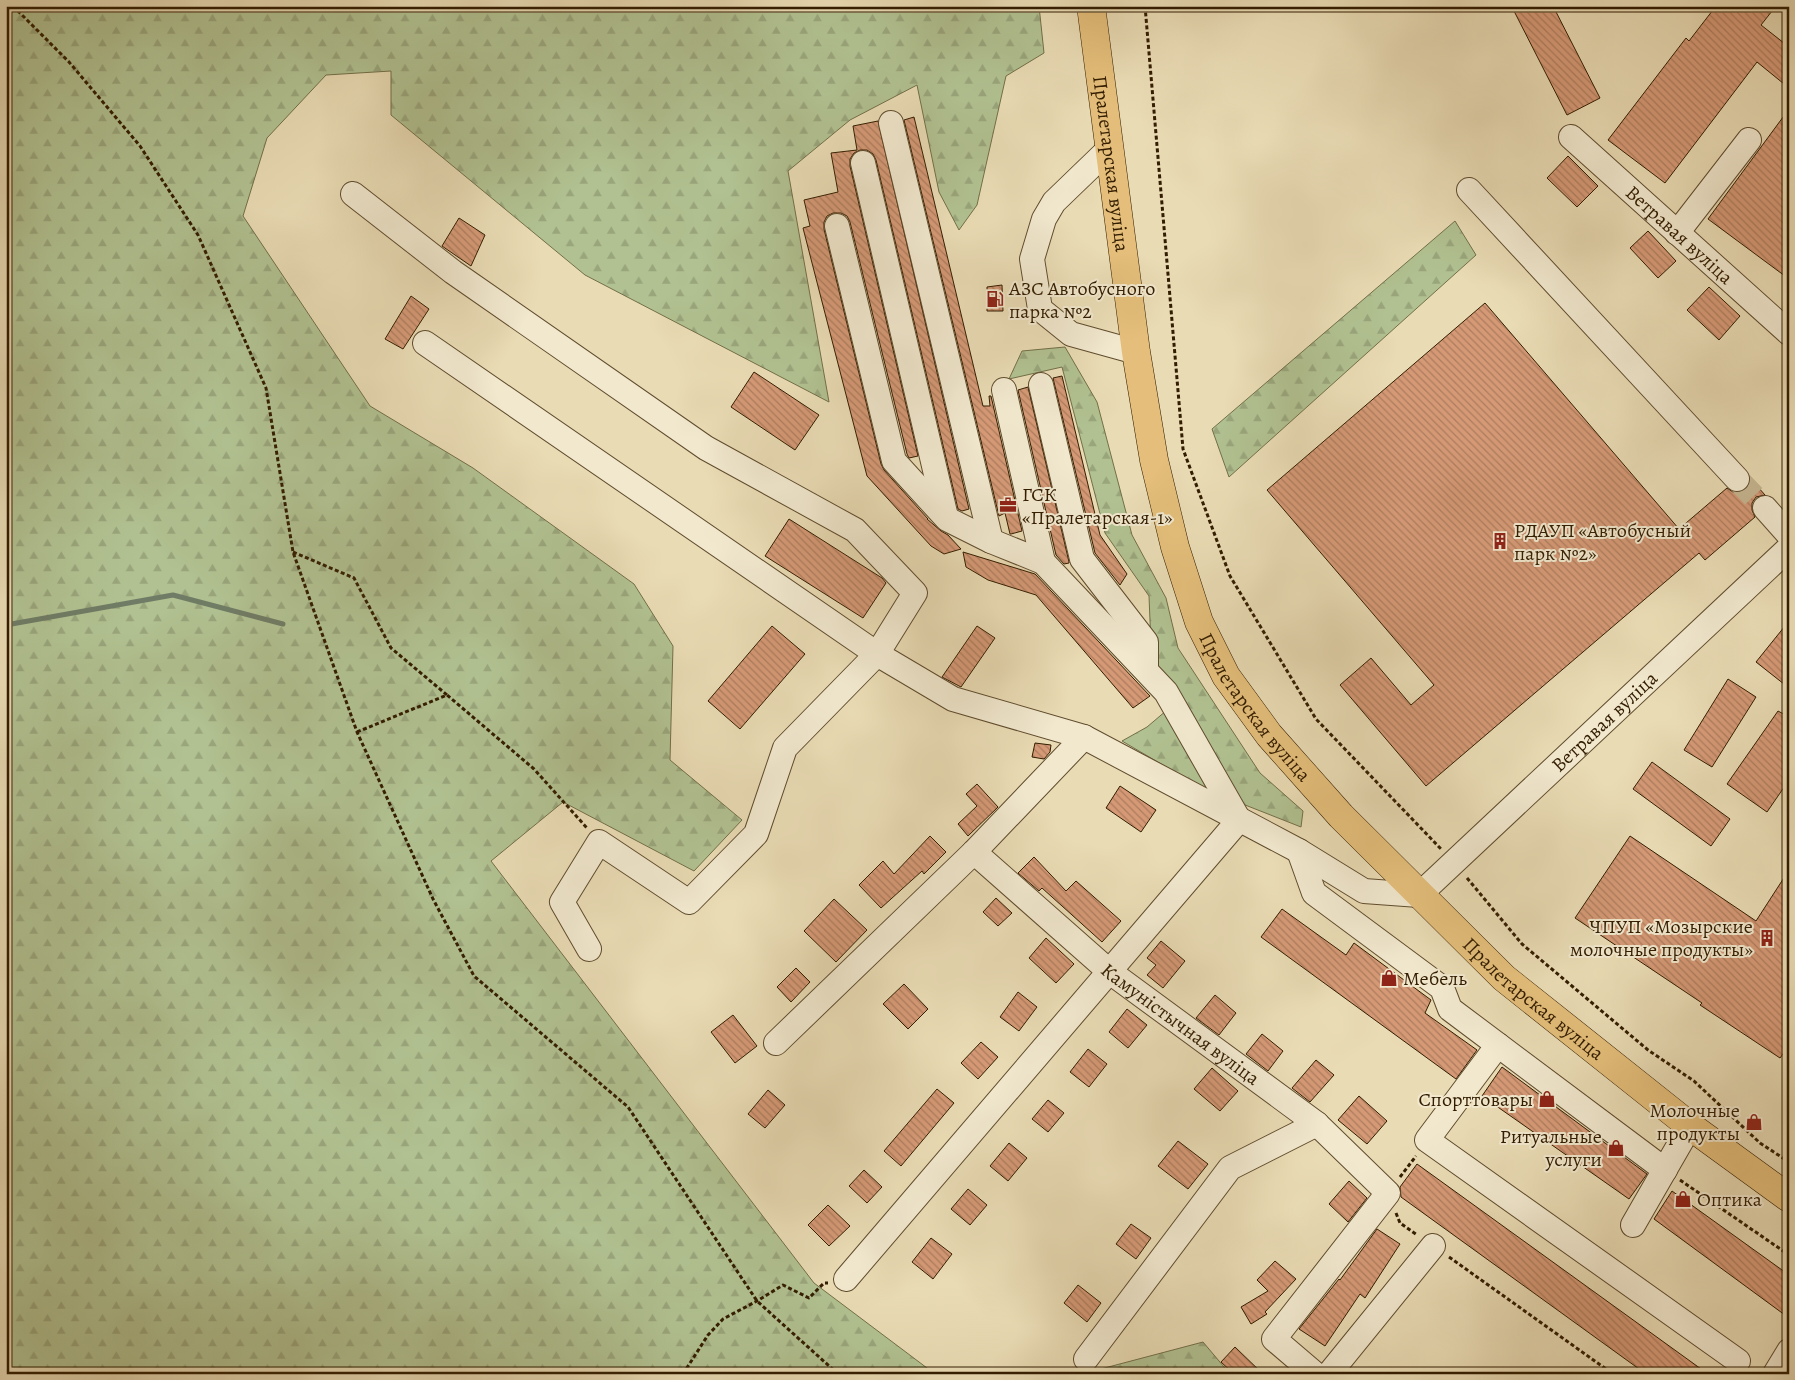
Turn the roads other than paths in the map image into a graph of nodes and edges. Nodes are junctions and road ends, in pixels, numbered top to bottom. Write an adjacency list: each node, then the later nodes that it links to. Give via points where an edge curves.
1 (1091, 6): 5 (main road, Пралетарская вуліца)
2 (891, 123): 20 (street)
3 (1571, 137): 10 (street, Ветравая вуліца)
4 (1748, 140): 10 (street)
5 (1110, 148): 13 (main road, Пралетарская вуліца); 13 (street, via 1054,202 1044,219 1032,259 1040,308 1071,334)
6 (863, 163): 18 (street)
7 (1469, 190): 16 (street)
8 (353, 194): 23 (street, via 453,272 706,448 855,530 915,593)
9 (837, 226): 18 (street, via 894,461)
10 (1677, 232): 11 (street, Ветравая вуліца)
11 (1789, 333)
12 (425, 343): 23 (street)
13 (1136, 352): 29 (main road, Пралетарская вуліца, via 1154,460 1175,546 1199,622 1226,676 1270,735 1340,816)
14 (1041, 386): 24 (street, via 1082,559 1146,642)
15 (1004, 390): 22 (street)
16 (1737, 479)
17 (1765, 508): 19 (street)
18 (947, 519): 20 (street)
19 (1789, 535)
20 (991, 541): 22 (street)
21 (1789, 548): 29 (street, Ветравая вуліца)
22 (1043, 562): 24 (street)
23 (877, 654): 25 (street, via 953,699); 30 (street, via 785,748 756,834 689,902 599,842 562,902)
24 (1146, 670): 26 (street, via 1166,692)
25 (1084, 737): 26 (street); 28 (street)
26 (1239, 820): 27 (street); 31 (street)
27 (1299, 851): 29 (street, via 1364,891); 33 (street, via 1314,893 1442,988 1450,1009)
28 (974, 852): 31 (street, Камуністычная вуліца); 32 (street)
29 (1419, 895): 35 (main road, Пралетарская вуліца, via 1504,978)
30 (589, 949)
31 (1110, 972): 34 (street, Камуністычная вуліца); 40 (street)
32 (776, 1044)
33 (1498, 1044): 36 (street); 43 (street, via 1427,1140)
34 (1316, 1124): 42 (street, via 1230,1168); 44 (street, Камуністычная вуліца, via 1388,1193 1274,1339)
35 (1690, 1126): 36 (street); 37 (main road, Пралетарская вуліца)
36 (1665, 1170): 38 (street)
37 (1789, 1198)
38 (1633, 1225)
39 (1433, 1246): 45 (street)
40 (846, 1278)
41 (1789, 1352): 46 (street)
42 (1086, 1359)
43 (1738, 1360)
44 (1315, 1374)
45 (1329, 1374)
46 (1775, 1374)

